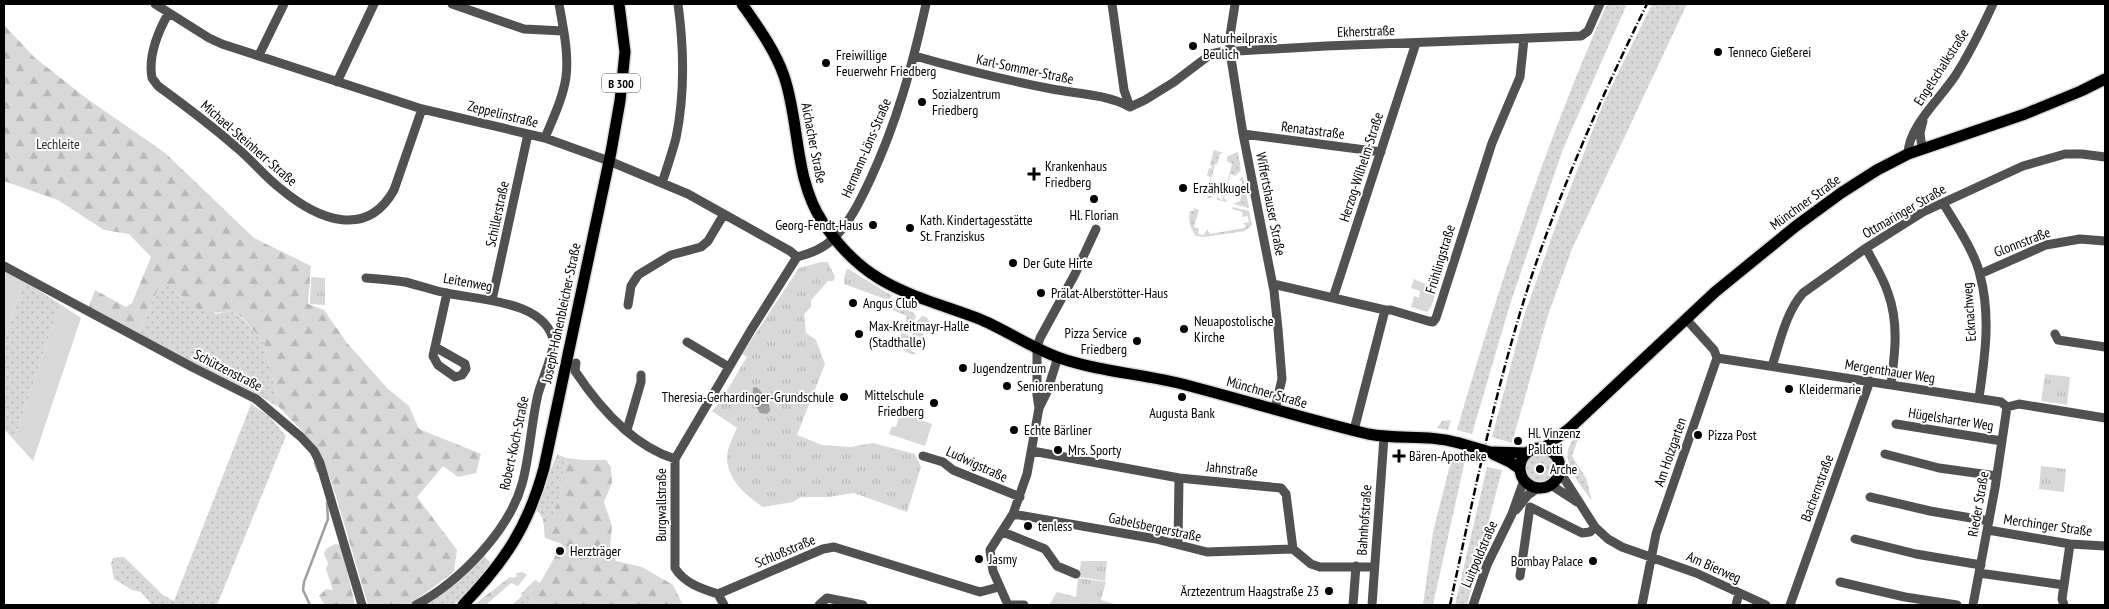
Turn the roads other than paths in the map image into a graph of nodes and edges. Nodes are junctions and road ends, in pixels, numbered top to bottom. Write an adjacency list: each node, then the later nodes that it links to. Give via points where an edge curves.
1 (155, 4): 14 (street, Zeppelinstraße)
2 (284, 4): 19 (street)
3 (374, 4): 22 (street)
4 (452, 4): 15 (street, via 524,29)
5 (559, 4): 15 (street)
6 (619, 4): 33 (main road, Joseph-Hohenbleicher-Straße / B 300, via 625,52 620,101)
7 (678, 4): 34 (street, via 683,67 681,99 676,138)
8 (742, 4): 38 (main road, Aichacher Straße, via 781,70 808,192)
9 (926, 4): 20 (street, Hermann-Löns-Straße)
10 (1112, 4): 23 (street, via 1124,90)
11 (1235, 4): 18 (street, Wiffertshauser Straße)
12 (1600, 4): 16 (street, Ekherstraße, via 1588,31 1581,36)
13 (1994, 4): 25 (street, Engelschalkstraße, via 1974,46)
14 (168, 14): 19 (street, Zeppelinstraße, via 208,38); 24 (street, Michael-Steinherr-Straße, via 152,60 152,78 158,86 237,148 280,189 296,201 331,217 363,220 377,213 387,202)
15 (563, 31): 28 (street, via 566,76)
16 (1524, 38): 17 (street, Ekherstraße); 50 (street, Frühlingstraße, via 1520,77 1492,143 1436,318 1433,322)
17 (1416, 44): 18 (street, Ekherstraße); 30 (street, Herzog-Wilhelm-Straße)
18 (1230, 52): 23 (street, Ekherstraße, via 1211,54 1174,82); 27 (street, Wiffertshauser Straße)
19 (259, 55): 22 (street, Zeppelinstraße)
20 (915, 56): 23 (street, Karl-Sommer-Straße, via 996,78 1114,99); 38 (street, Hermann-Löns-Straße, via 899,112 874,171 848,221)
21 (2105, 79): 29 (main road, Münchner Straße, via 2025,114)
22 (337, 82): 24 (street, Zeppelinstraße)
23 (1130, 106)
24 (422, 109): 26 (street, Zeppelinstraße)
25 (1924, 119): 29 (street, Engelschalkstraße, via 1920,133); 31 (street, Engelschalkstraße, via 1914,128)
26 (528, 134): 28 (street, Zeppelinstraße); 48 (street, Schillerstraße)
27 (1243, 134): 30 (street, Renatastraße); 45 (street, Wiffertshauser Straße)
28 (545, 138): 33 (street, Zeppelinstraße)
29 (1922, 148): 31 (main road, Münchner Straße)
30 (1380, 152): 47 (street, Herzog-Wilhelm-Straße)
31 (1908, 154): 51 (main road, Münchner Straße, via 1841,193 1796,226)
32 (2105, 157): 35 (street, Ottmaringer Straße, via 2064,154 2045,159)
33 (608, 161): 34 (street, Zeppelinstraße); 117 (main road, Joseph-Hohenbleicher-Straße / B 300, via 535,499 505,556)
34 (662, 182): 36 (street, Zeppelinstraße)
35 (1943, 203): 40 (street, Ottmaringer Straße); 43 (street, Ecknachweg)
36 (724, 214): 41 (street, Zeppelinstraße); 49 (street, via 708,241 700,247 671,255 638,275 631,286)
37 (1096, 229): 57 (street, via 1042,334)
38 (834, 238): 41 (street, via 818,251); 57 (main road, Aichacher Straße, via 862,268 894,288 984,321)
39 (2105, 241): 43 (street, Glonnstraße, via 2046,244)
40 (1866, 248): 61 (street, Ottmaringer Straße, via 1795,302); 65 (street, via 1888,292 1894,318 1896,337)
41 (797, 257): 62 (street, Burgwallstraße)
42 (4, 266): 115 (street, Schützenstraße, via 256,399 301,437 320,463)
43 (1980, 274): 66 (street, Ecknachweg, via 1987,339)
44 (366, 278): 46 (street, Leitenweg, via 404,282)
45 (1272, 284): 47 (street); 69 (street, Wiffertshauser Straße, via 1282,379)
46 (447, 293): 48 (street, Leitenweg); 56 (street)
47 (1332, 298): 50 (street)
48 (492, 300): 53 (street, Leitenweg, via 528,312)
49 (628, 305)
50 (1386, 310): 74 (street)
51 (1686, 319): 59 (street, via 1714,350); 72 (main road, Münchner Straße)
52 (2055, 334): 55 (street, via 2058,340)
53 (553, 336): 116 (street, Robert-Koch-Straße, via 552,352 538,394 522,484 508,519 465,567)
54 (687, 342): 62 (street)
55 (2105, 347)
56 (435, 348)
57 (1038, 348): 58 (main road, Münchner Straße); 68 (street, Ludwigstraße)
58 (1058, 357): 68 (street, Ludwigstraße); 69 (main road, Münchner Straße, via 1184,384)
59 (1717, 358): 61 (street, Mergenthauer Weg); 104 (street, Am Holzgarten)
60 (576, 363): 73 (street, via 575,371 592,397)
61 (1772, 366): 64 (street, Mergenthauer Weg)
62 (729, 367): 84 (street, Burgwallstraße)
63 (641, 375): 73 (street)
64 (1870, 381): 65 (street, Mergenthauer Weg); 130 (street, Bachernstraße)
65 (1892, 384): 66 (street, Mergenthauer Weg)
66 (1979, 398): 67 (street, Mergenthauer Weg, via 2001,402)
67 (2007, 407): 70 (street, Mergenthauer Weg, via 2019,404); 76 (street, Rieder Straße)
68 (1039, 408): 78 (street, Ludwigstraße)
69 (1275, 409): 74 (main road, Münchner Straße)
70 (2105, 417)
71 (1896, 424): 76 (street, Hügelsharter Weg)
72 (1571, 427): 77 (main road, Münchner Straße); 83 (main road, Münchner Straße)
73 (627, 430): 84 (street, via 661,455)
74 (1354, 430): 75 (main road, Münchner Straße)
75 (1384, 437): 81 (main road, Münchner Straße, bridge, via 1432,437); 106 (street, Bahnhofstraße)
76 (2002, 441): 87 (street, Rieder Straße)
77 (1544, 448): 79 (main road); 83 (main road)
78 (1032, 452): 88 (street, Jahnstraße); 92 (street, Ludwigstraße)
79 (1526, 453): 81 (main road, Münchner Straße); 86 (main road, via 1521,461)
80 (1885, 454): 87 (street, via 1939,468)
81 (1503, 455): 86 (main road, Münchner Straße)
82 (923, 456): 92 (street, Ludwigstraße)
83 (1557, 456): 85 (main road)
84 (675, 459): 114 (street, Burgwallstraße, via 675,568 680,576)
85 (1560, 472): 89 (main road); 93 (street)
86 (1522, 475): 90 (main road, via 1530,486); 95 (street, Luitpoldstraße)
87 (1997, 476): 96 (street, Rieder Straße)
88 (1179, 478): 100 (street); 103 (street, Jahnstraße, via 1281,488 1286,494)
89 (1551, 485): 90 (main road); 93 (street)
90 (1538, 488): 95 (street, Luitpoldstraße)
91 (1870, 497): 96 (street, Merchinger Straße)
92 (1020, 498): 94 (street, Ludwigstraße)
93 (1582, 505): 97 (street)
94 (1014, 514): 98 (street, Ludwigstraße); 100 (street, Gabelsbergerstraße)
95 (1512, 514): 126 (street, Luitpoldstraße, via 1487,565)
96 (1989, 526): 101 (street, Merchinger Straße); 107 (street, Rieder Straße)
97 (1595, 527): 104 (street, Am Bierweg, via 1618,545); 109 (street, via 1582,534 1530,507)
98 (1003, 532): 108 (street, via 1044,548 1057,566); 112 (street, Ludwigstraße, via 990,550)
99 (1855, 539): 107 (street)
100 (1178, 544): 103 (street, Gabelsbergerstraße, via 1207,552)
101 (2070, 544): 102 (street, Merchinger Straße); 111 (street)
102 (2105, 546)
103 (1293, 549): 105 (street, via 1320,567)
104 (1650, 556): 113 (street, Am Bierweg); 127 (street, Am Holzgarten)
105 (1356, 566): 106 (street); 124 (street)
106 (1374, 568): 125 (street, Bahnhofstraße)
107 (1980, 569): 111 (street); 132 (street, Rieder Straße)
108 (1076, 574)
109 (1520, 576)
110 (1840, 582): 131 (street)
111 (2064, 585): 133 (street)
112 (999, 587): 114 (street, Schloßstraße, via 980,592 834,547); 121 (street, Ludwigstraße)
113 (1738, 593): 128 (street); 129 (street, Am Bierweg)
114 (718, 594): 118 (street)
115 (362, 605)
116 (416, 605)
117 (463, 605)
118 (724, 605)
119 (818, 605): 120 (street, via 826,598)
120 (863, 605)
121 (1008, 605)
122 (1012, 605): 123 (street)
123 (1024, 605)
124 (1353, 605)
125 (1372, 605)
126 (1473, 605)
127 (1642, 605)
128 (1736, 605)
129 (1766, 605)
130 (1790, 605)
131 (1957, 605)
132 (1973, 605)
133 (2064, 605)

